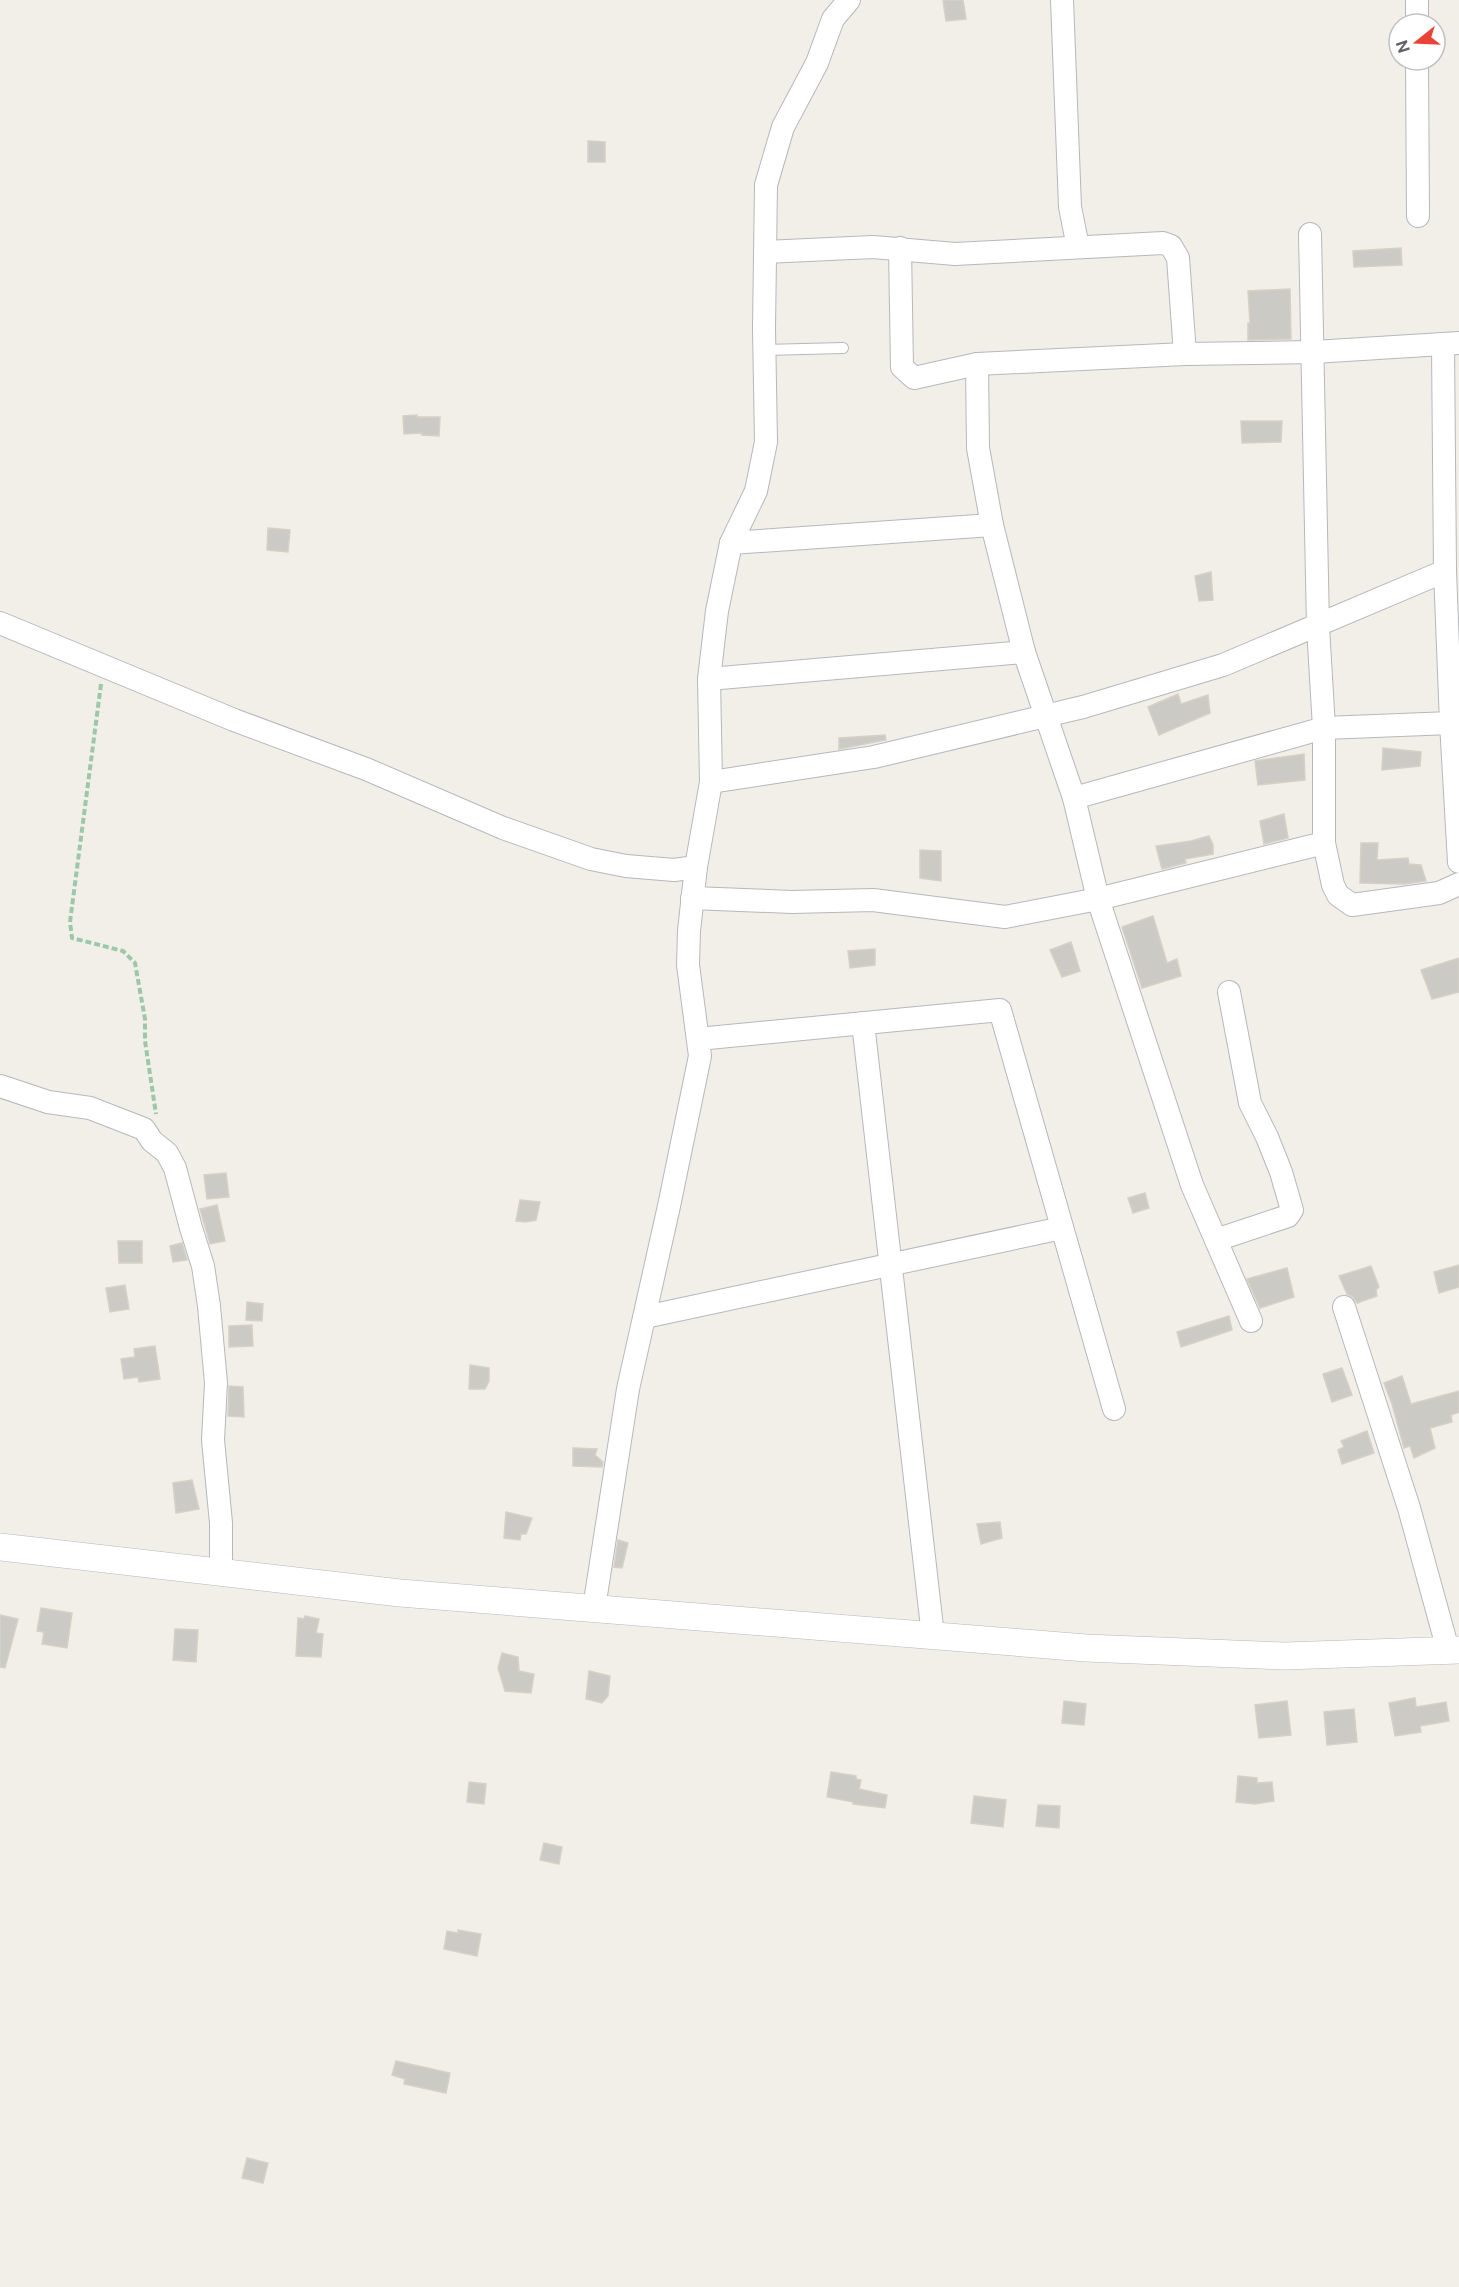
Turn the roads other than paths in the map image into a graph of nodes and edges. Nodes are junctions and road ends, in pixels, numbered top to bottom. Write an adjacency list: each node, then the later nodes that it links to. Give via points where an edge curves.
1 (849, 0): 8 (street, via 833,19 817,63 783,127 766,185)
2 (1062, 0): 6 (street, via 1070,207)
3 (1417, 72): 4 (street)
4 (1418, 216)
5 (1310, 234): 12 (street)
6 (1078, 247): 7 (street, via 955,254); 13 (street, via 1163,243 1171,246 1178,258)
7 (900, 248): 8 (street); 14 (street, via 902,367 914,378)
8 (765, 252): 11 (street)
9 (1451, 344): 12 (street); 17 (street)
10 (843, 348): 11 (lane)
11 (764, 350): 16 (street, via 766,442 756,491)
12 (1314, 352): 13 (street); 19 (street)
13 (1185, 354): 14 (street)
14 (977, 364): 15 (street, via 978,448)
15 (992, 525): 16 (street); 20 (street)
16 (730, 543): 21 (street)
17 (1445, 571): 19 (street); 23 (street)
18 (0, 623): 29 (street, via 503,828 591,859 674,870)
19 (1318, 627): 22 (street, via 1223,665); 24 (street)
20 (1024, 652): 21 (street); 22 (street)
21 (709, 679): 25 (street)
22 (1046, 715): 25 (street, via 874,757); 26 (street)
23 (1451, 723): 24 (street); 28 (street)
24 (1324, 728): 26 (street); 27 (street)
25 (711, 782): 29 (street)
26 (1074, 798): 32 (street)
27 (1324, 843): 30 (street, via 1333,885 1338,896 1352,905 1439,893); 32 (street)
28 (1459, 862)
29 (696, 867): 31 (street)
30 (1459, 884)
31 (693, 898): 32 (street, via 873,900 1005,917); 35 (street, via 688,965)
32 (1098, 899): 38 (street, via 1192,1185)
33 (1229, 992): 38 (street, via 1250,1103 1281,1172 1292,1210 1288,1216)
34 (863, 1023): 35 (street); 37 (street, via 1000,1010); 39 (street)
35 (698, 1039): 41 (street, via 700,1056)
36 (0, 1086): 45 (street, via 48,1102 90,1108 144,1129 175,1168 206,1286 216,1383 213,1440 221,1523)
37 (1062, 1228): 39 (street); 43 (street)
38 (1216, 1240): 42 (street)
39 (891, 1265): 41 (street); 47 (street)
40 (1344, 1307): 48 (street)
41 (645, 1317): 46 (street, via 628,1389)
42 (1251, 1321)
43 (1114, 1409)
44 (0, 1547): 45 (street)
45 (221, 1573): 46 (street, via 400,1593)
46 (594, 1608): 47 (street)
47 (933, 1636): 48 (street, via 1285,1656)
48 (1454, 1650)

